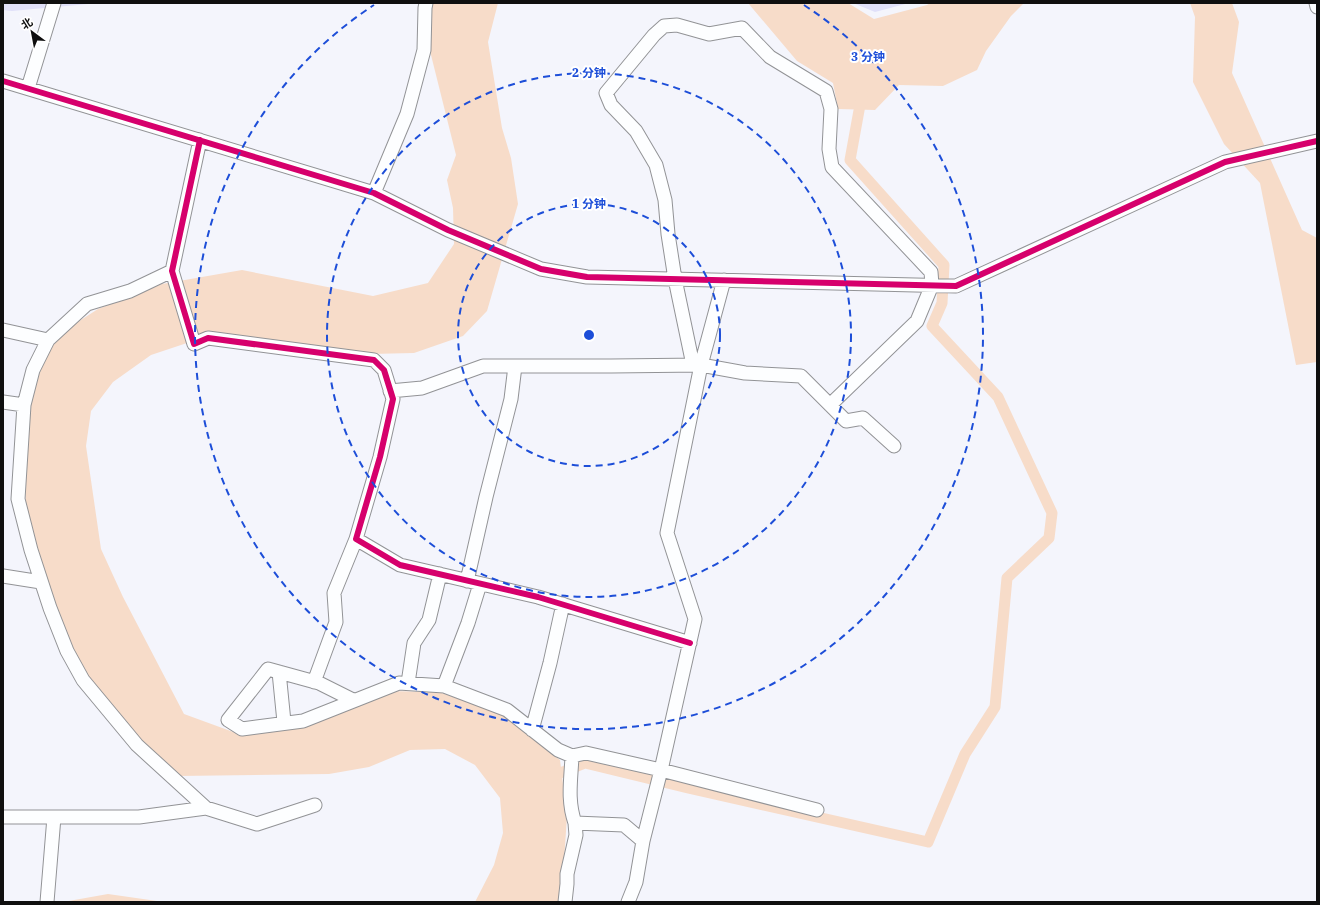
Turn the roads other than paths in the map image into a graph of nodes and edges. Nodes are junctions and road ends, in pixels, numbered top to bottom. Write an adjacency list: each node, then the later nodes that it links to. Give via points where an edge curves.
1 (54, 3): 6 (street)
2 (426, 3): 9 (street, via 424,50 406,114)
3 (1316, 3): 4 (street)
4 (1317, 7)
5 (3, 81): 6 (street)
6 (28, 88): 7 (street)
7 (200, 140): 9 (street); 10 (street)
8 (1317, 141): 13 (street, via 1225,162 956,286)
9 (374, 193): 11 (street, via 448,230 540,269 587,277)
10 (173, 275): 15 (street, via 87,304); 18 (street, via 194,344 208,338 374,360 384,370)
11 (675, 279): 12 (street); 13 (street, via 665,200 656,165 636,130 611,105 606,93 654,35 664,26 677,25 709,34 742,28 770,57 826,91 831,109 829,149 832,167 931,272); 16 (street)
12 (724, 280): 13 (street); 16 (street)
13 (932, 285): 21 (street, via 917,321)
14 (3, 330): 15 (street)
15 (48, 340): 20 (street, via 33,370)
16 (697, 365): 17 (street); 21 (street, via 745,373 801,376); 30 (street, via 667,533 695,619)
17 (515, 366): 18 (street, via 483,366 422,388); 26 (street, via 512,399)
18 (390, 391): 23 (street, via 393,399 380,457)
19 (3, 402): 20 (street)
20 (24, 405): 27 (street, via 18,499)
21 (830, 405): 22 (street, via 846,421 864,418)
22 (894, 446)
23 (356, 539): 24 (street, via 400,565); 32 (street, via 334,593 336,622)
24 (440, 574): 26 (street); 33 (street, via 429,620 414,643)
25 (3, 576): 27 (street)
26 (467, 581): 28 (street)
27 (42, 582): 41 (street, via 67,652 83,680 137,745)
28 (480, 584): 29 (street); 34 (street)
29 (563, 604): 30 (street); 37 (street)
30 (690, 643): 39 (street)
31 (279, 672): 32 (street); 36 (street); 36 (street, via 268,669 228,720 242,729)
32 (314, 682): 35 (street)
33 (408, 683): 34 (street); 35 (street, via 399,683)
34 (444, 686): 37 (street, via 507,710)
35 (353, 700): 36 (street, via 303,721)
36 (284, 722)
37 (532, 730): 38 (street, via 558,750)
38 (572, 756): 39 (street, via 586,753); 45 (street, via 569,795)
39 (661, 770): 42 (street); 46 (street)
40 (315, 805): 41 (street, via 257,824)
41 (206, 808): 44 (street, via 139,817)
42 (817, 810)
43 (3, 817): 44 (street)
44 (54, 817): 47 (street)
45 (574, 823): 46 (street, via 624,826); 48 (street, via 576,836 567,874)
46 (643, 841): 49 (street, via 636,882)
47 (47, 902)
48 (565, 902)
49 (628, 902)

